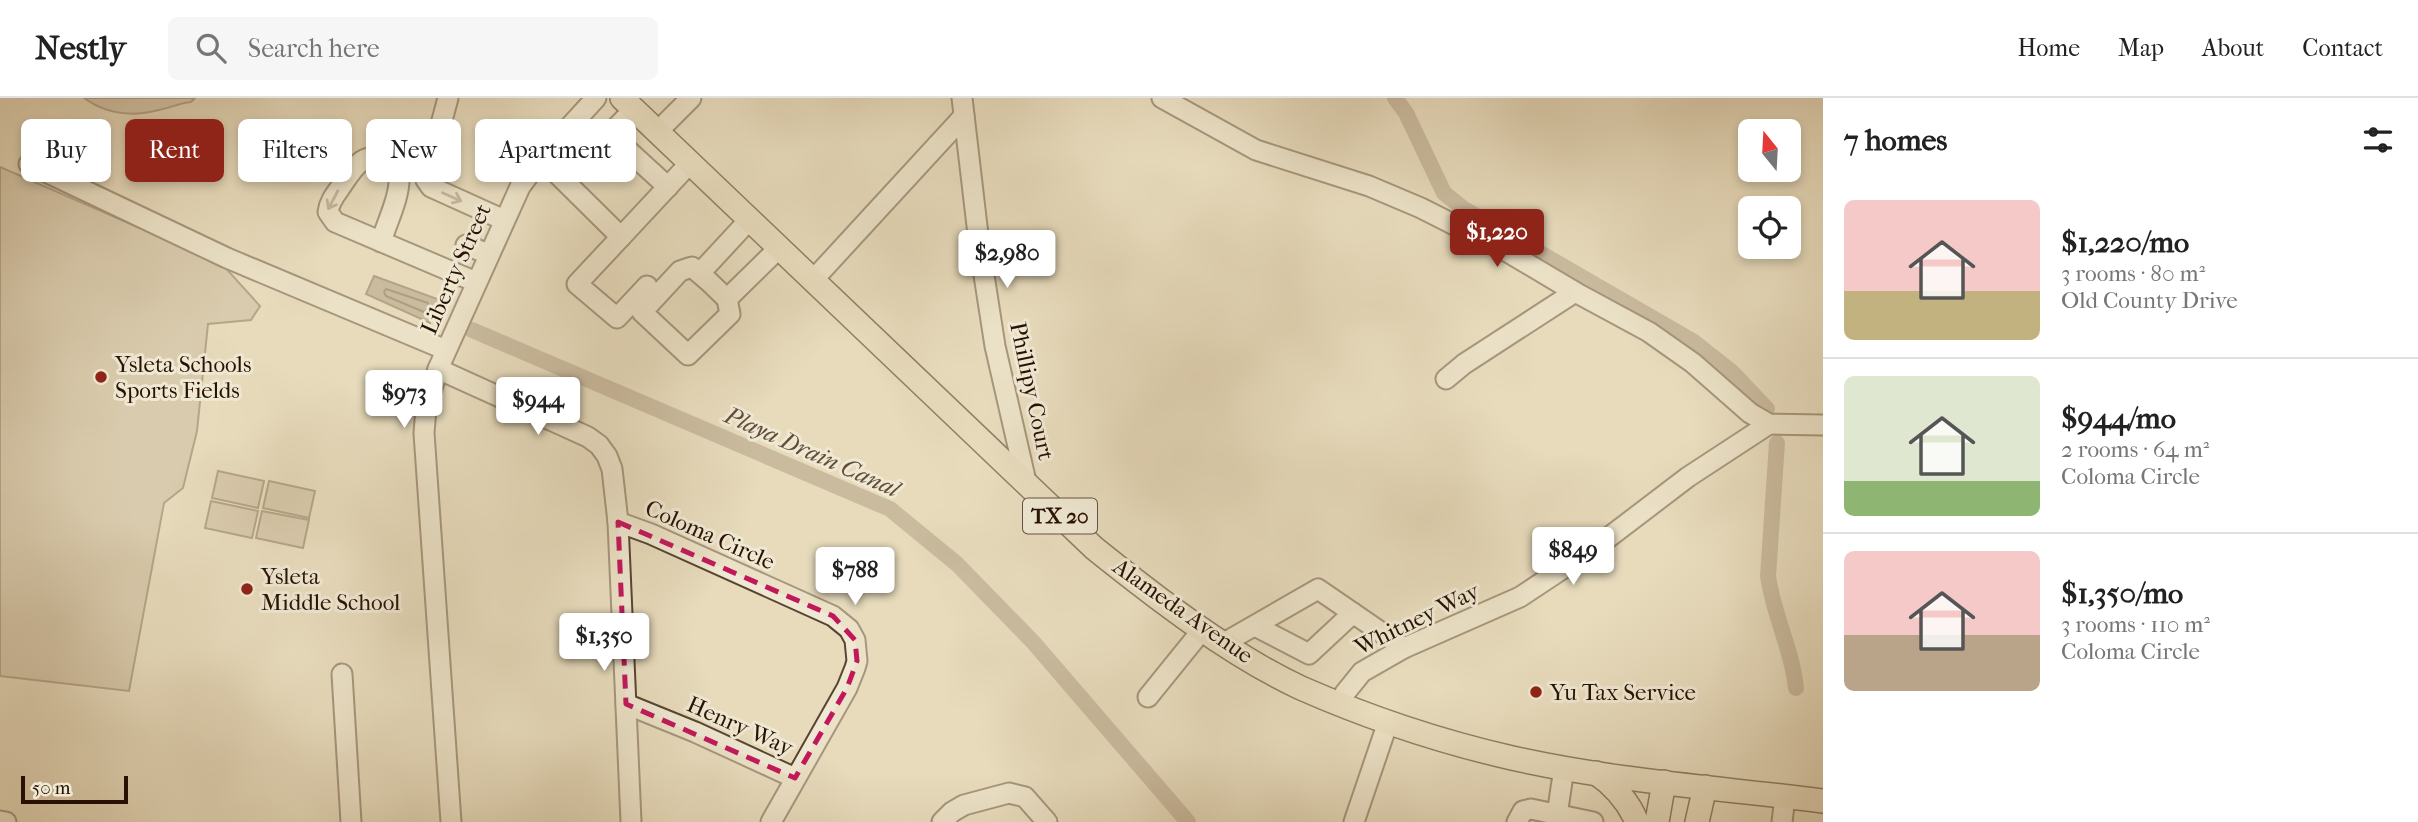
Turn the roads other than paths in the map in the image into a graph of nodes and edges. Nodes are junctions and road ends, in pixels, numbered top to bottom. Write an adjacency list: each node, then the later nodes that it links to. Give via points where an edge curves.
1 (448, 98): 16 (street, one-way to 16, via 426,180 431,187)
2 (596, 98): 7 (street, Liberty Street)
3 (691, 98): 8 (street)
4 (1163, 98): 26 (street, via 1256,150 1369,186 1421,208)
5 (628, 104): 8 (main road, Alameda Avenue / TX 20)
6 (963, 107): 23 (street); 33 (street, Phillipy Court, via 995,346)
7 (577, 119)
8 (657, 132): 10 (main road, Alameda Avenue / TX 20)
9 (636, 158): 14 (street)
10 (690, 163): 14 (street); 15 (main road, Alameda Avenue / TX 20)
11 (67, 182): 28 (street, via 228,258)
12 (524, 182): 16 (street, Liberty Street)
13 (567, 182): 17 (street)
14 (668, 187): 17 (street)
15 (750, 219): 20 (main road, Alameda Avenue / TX 20); 22 (street, via 700,273)
16 (504, 220): 21 (street, Liberty Street)
17 (621, 237): 25 (street, via 576,284 617,318)
18 (380, 242): 18 (street, one-way to 18, via 399,172 378,156 353,168 328,212 335,222); 24 (street)
19 (467, 244): 21 (street)
20 (779, 247): 23 (main road, Alameda Avenue / TX 20); 27 (street)
21 (488, 254): 24 (street, Liberty Street)
22 (706, 279): 27 (street); 27 (street, via 692,267 680,271 642,312 688,355 730,314)
23 (814, 279): 33 (main road, Alameda Avenue / TX 20)
24 (476, 282): 28 (street, Liberty Street)
25 (647, 286)
26 (1575, 292): 30 (street); 31 (street, via 1649,332)
27 (727, 299)
28 (446, 349): 29 (street, Liberty Street)
29 (438, 369): 34 (street, Coloma Circle, via 599,446 612,469); 56 (street, Liberty Street, via 424,433)
30 (1446, 379)
31 (1769, 424): 32 (street); 39 (street, Whitney Way, via 1520,597)
32 (1823, 425)
33 (1027, 486): 37 (main road, Alameda Avenue / TX 20, via 1094,548)
34 (618, 522): 43 (street, Coloma Circle); 47 (street, Coloma Circle, via 833,616 849,629 857,648 855,668)
35 (1353, 613): 36 (street, via 1318,589); 36 (street, via 1309,654); 39 (street)
36 (1255, 626): 38 (street)
37 (1203, 629): 38 (main road, Alameda Avenue / TX 20); 41 (street)
38 (1224, 643): 42 (main road, Alameda Avenue / TX 20, via 1299,687)
39 (1404, 648): 42 (street, Whitney Way, via 1362,672)
40 (342, 674): 55 (street)
41 (1149, 697)
42 (1340, 703): 44 (main road, Alameda Avenue / TX 20)
43 (625, 704): 47 (street, Henry Way); 57 (street, Coloma Circle)
44 (1388, 722): 45 (main road, Alameda Avenue / TX 20, via 1511,758); 61 (street)
45 (1564, 768): 46 (main road, Alameda Avenue / TX 20); 52 (street)
46 (1596, 774): 48 (main road, Alameda Avenue / TX 20); 64 (main road, via 1620,794)
47 (795, 778): 58 (street, Coloma Circle)
48 (1664, 782): 49 (main road, Alameda Avenue / TX 20); 65 (main road)
49 (1705, 787): 50 (main road, Alameda Avenue / TX 20); 66 (main road)
50 (1785, 797): 51 (main road, Alameda Avenue / TX 20); 67 (street)
51 (1823, 802)
52 (1556, 818): 62 (street, via 1531,809 1523,811); 63 (street)
53 (0, 821): 54 (street)
54 (6, 822)
55 (351, 822)
56 (452, 822)
57 (631, 822)
58 (771, 822)
59 (942, 822): 60 (street, via 964,805 1009,793 1025,797)
60 (1047, 822)
61 (1354, 822)
62 (1517, 822)
63 (1593, 822)
64 (1637, 822)
65 (1657, 822)
66 (1697, 822)
67 (1782, 822)

